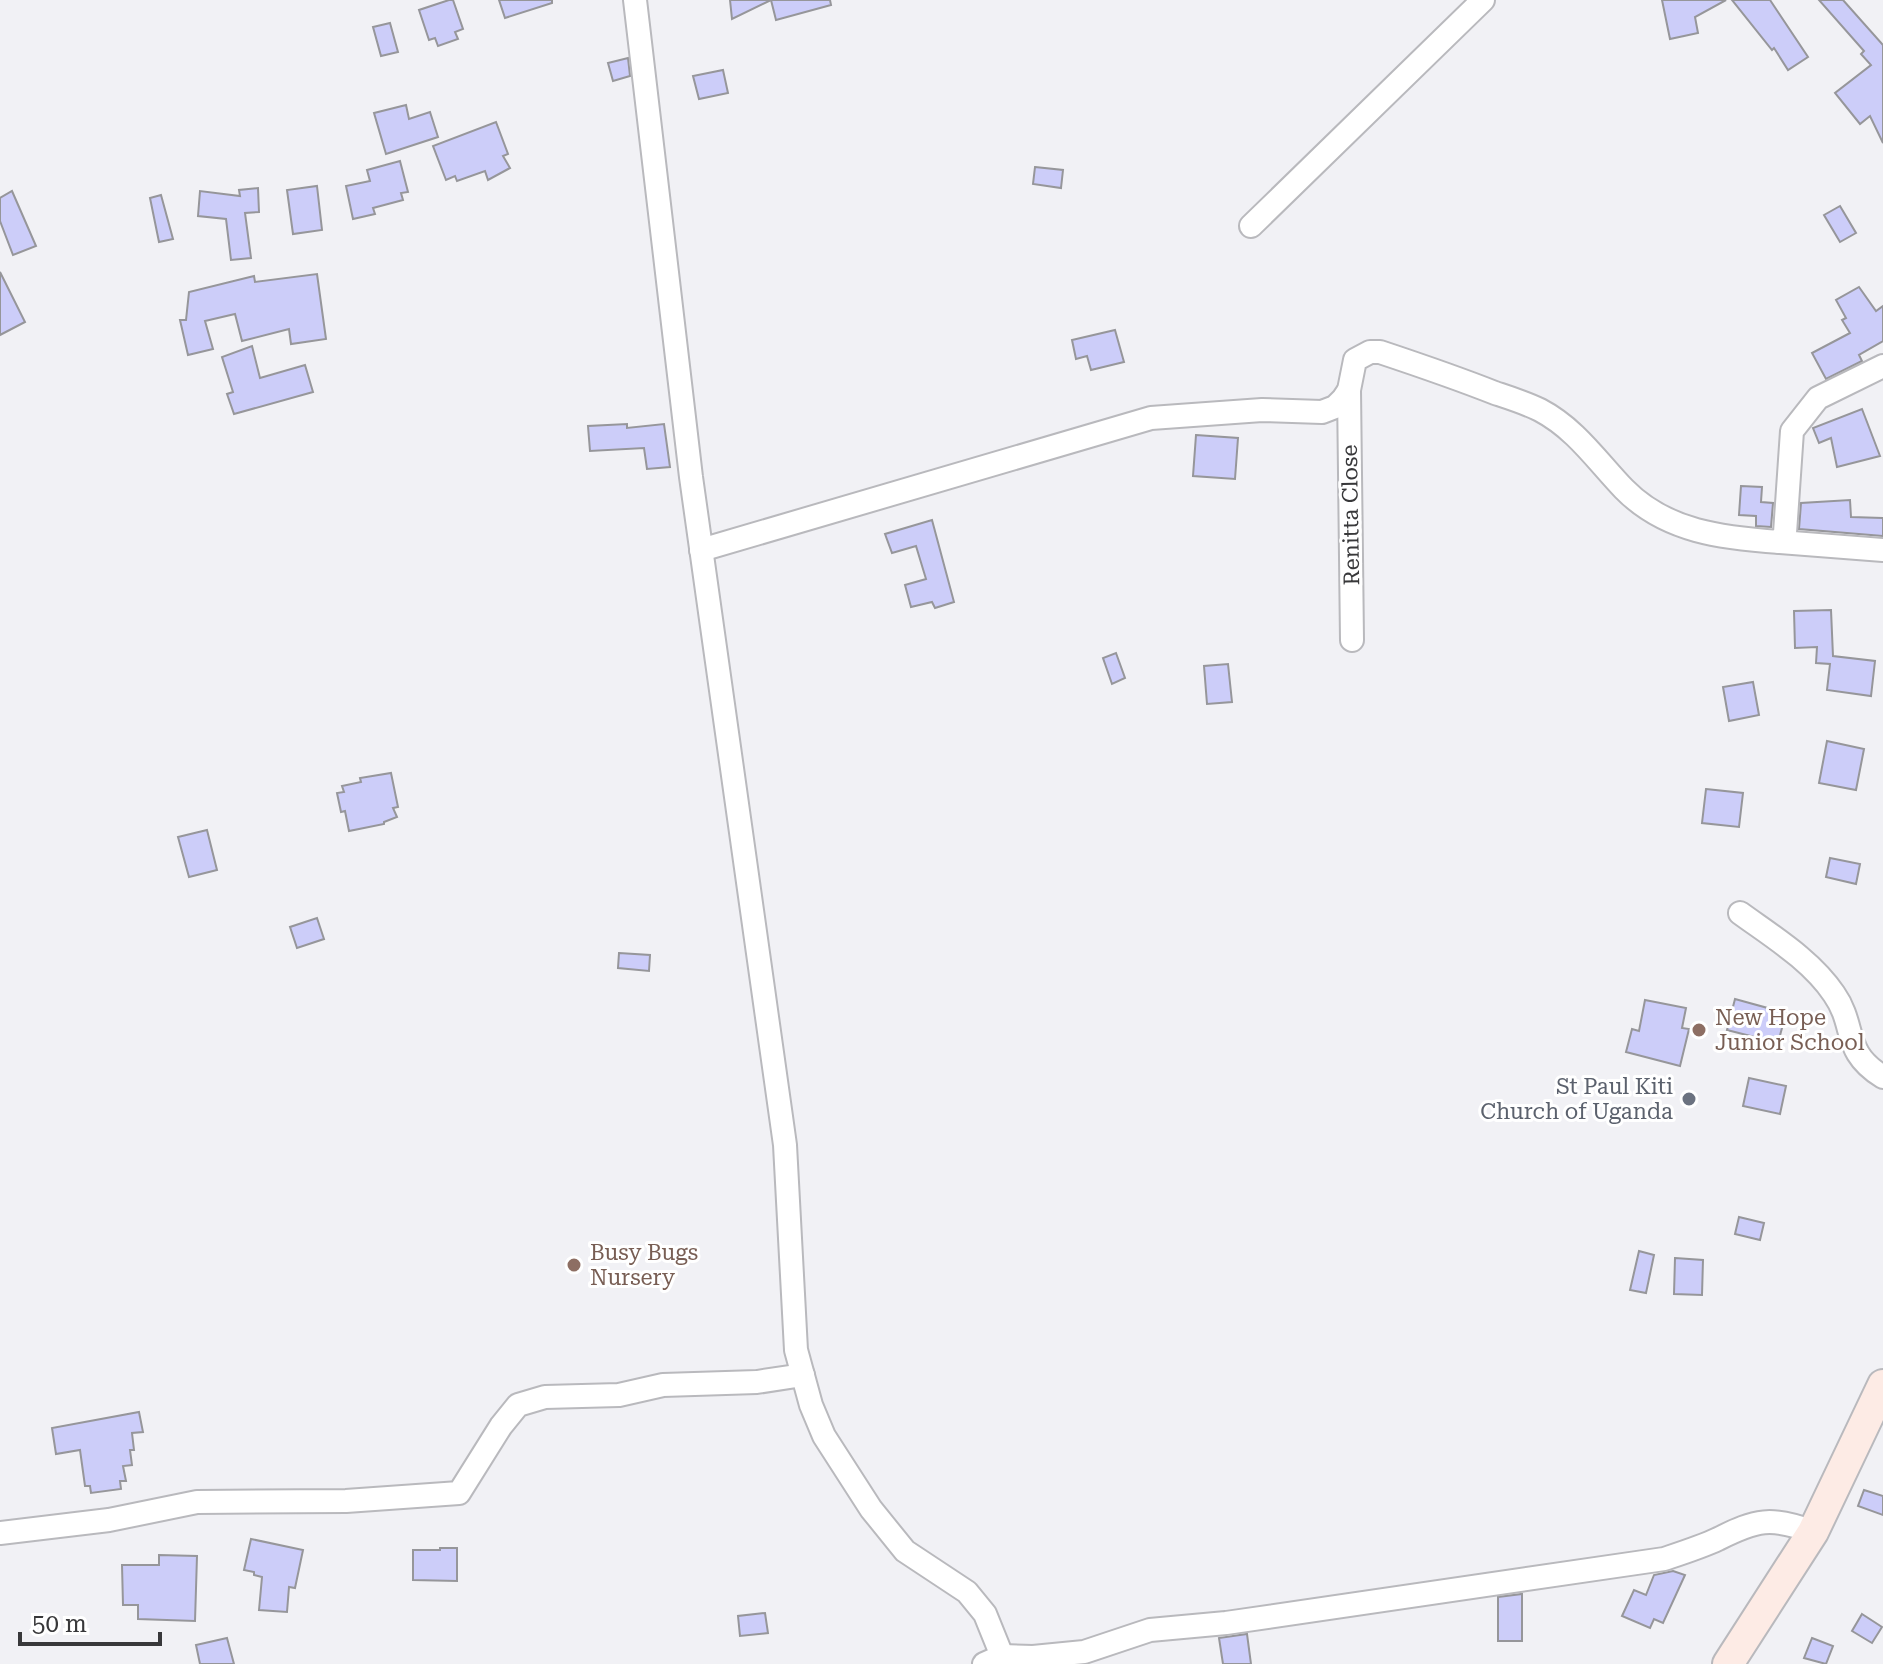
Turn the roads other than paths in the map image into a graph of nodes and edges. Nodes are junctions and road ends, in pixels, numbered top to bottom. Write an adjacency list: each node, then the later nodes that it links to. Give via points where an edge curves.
1 (635, 0): 7 (street)
2 (1483, 0): 3 (street)
3 (1251, 226)
4 (1883, 366): 6 (street, via 1818,398 1792,431 1785,533)
5 (1349, 390): 6 (street, via 1355,360 1370,352 1446,374 1541,410 1579,438 1645,508 1674,524 1741,540); 7 (street, via 1335,407 1322,412 1262,410 1151,418); 9 (street, Renitta Close)
6 (1780, 542): 8 (street)
7 (701, 550): 12 (street, via 785,1145 796,1350)
8 (1883, 550)
9 (1352, 640)
10 (1740, 913): 11 (street, via 1801,958 1835,994 1852,1046 1866,1067)
11 (1883, 1077)
12 (803, 1375): 15 (street, via 663,1385 619,1395 545,1397 518,1405 459,1493 346,1501 197,1502 109,1520); 17 (street, via 824,1436 871,1509 905,1551 967,1592 985,1614)
13 (1883, 1385): 14 (street)
14 (1813, 1532): 16 (street, via 1763,1521 1664,1559 1150,1630); 18 (street)
15 (0, 1533)
16 (1086, 1658): 17 (street)
17 (993, 1660)
18 (1728, 1664)

